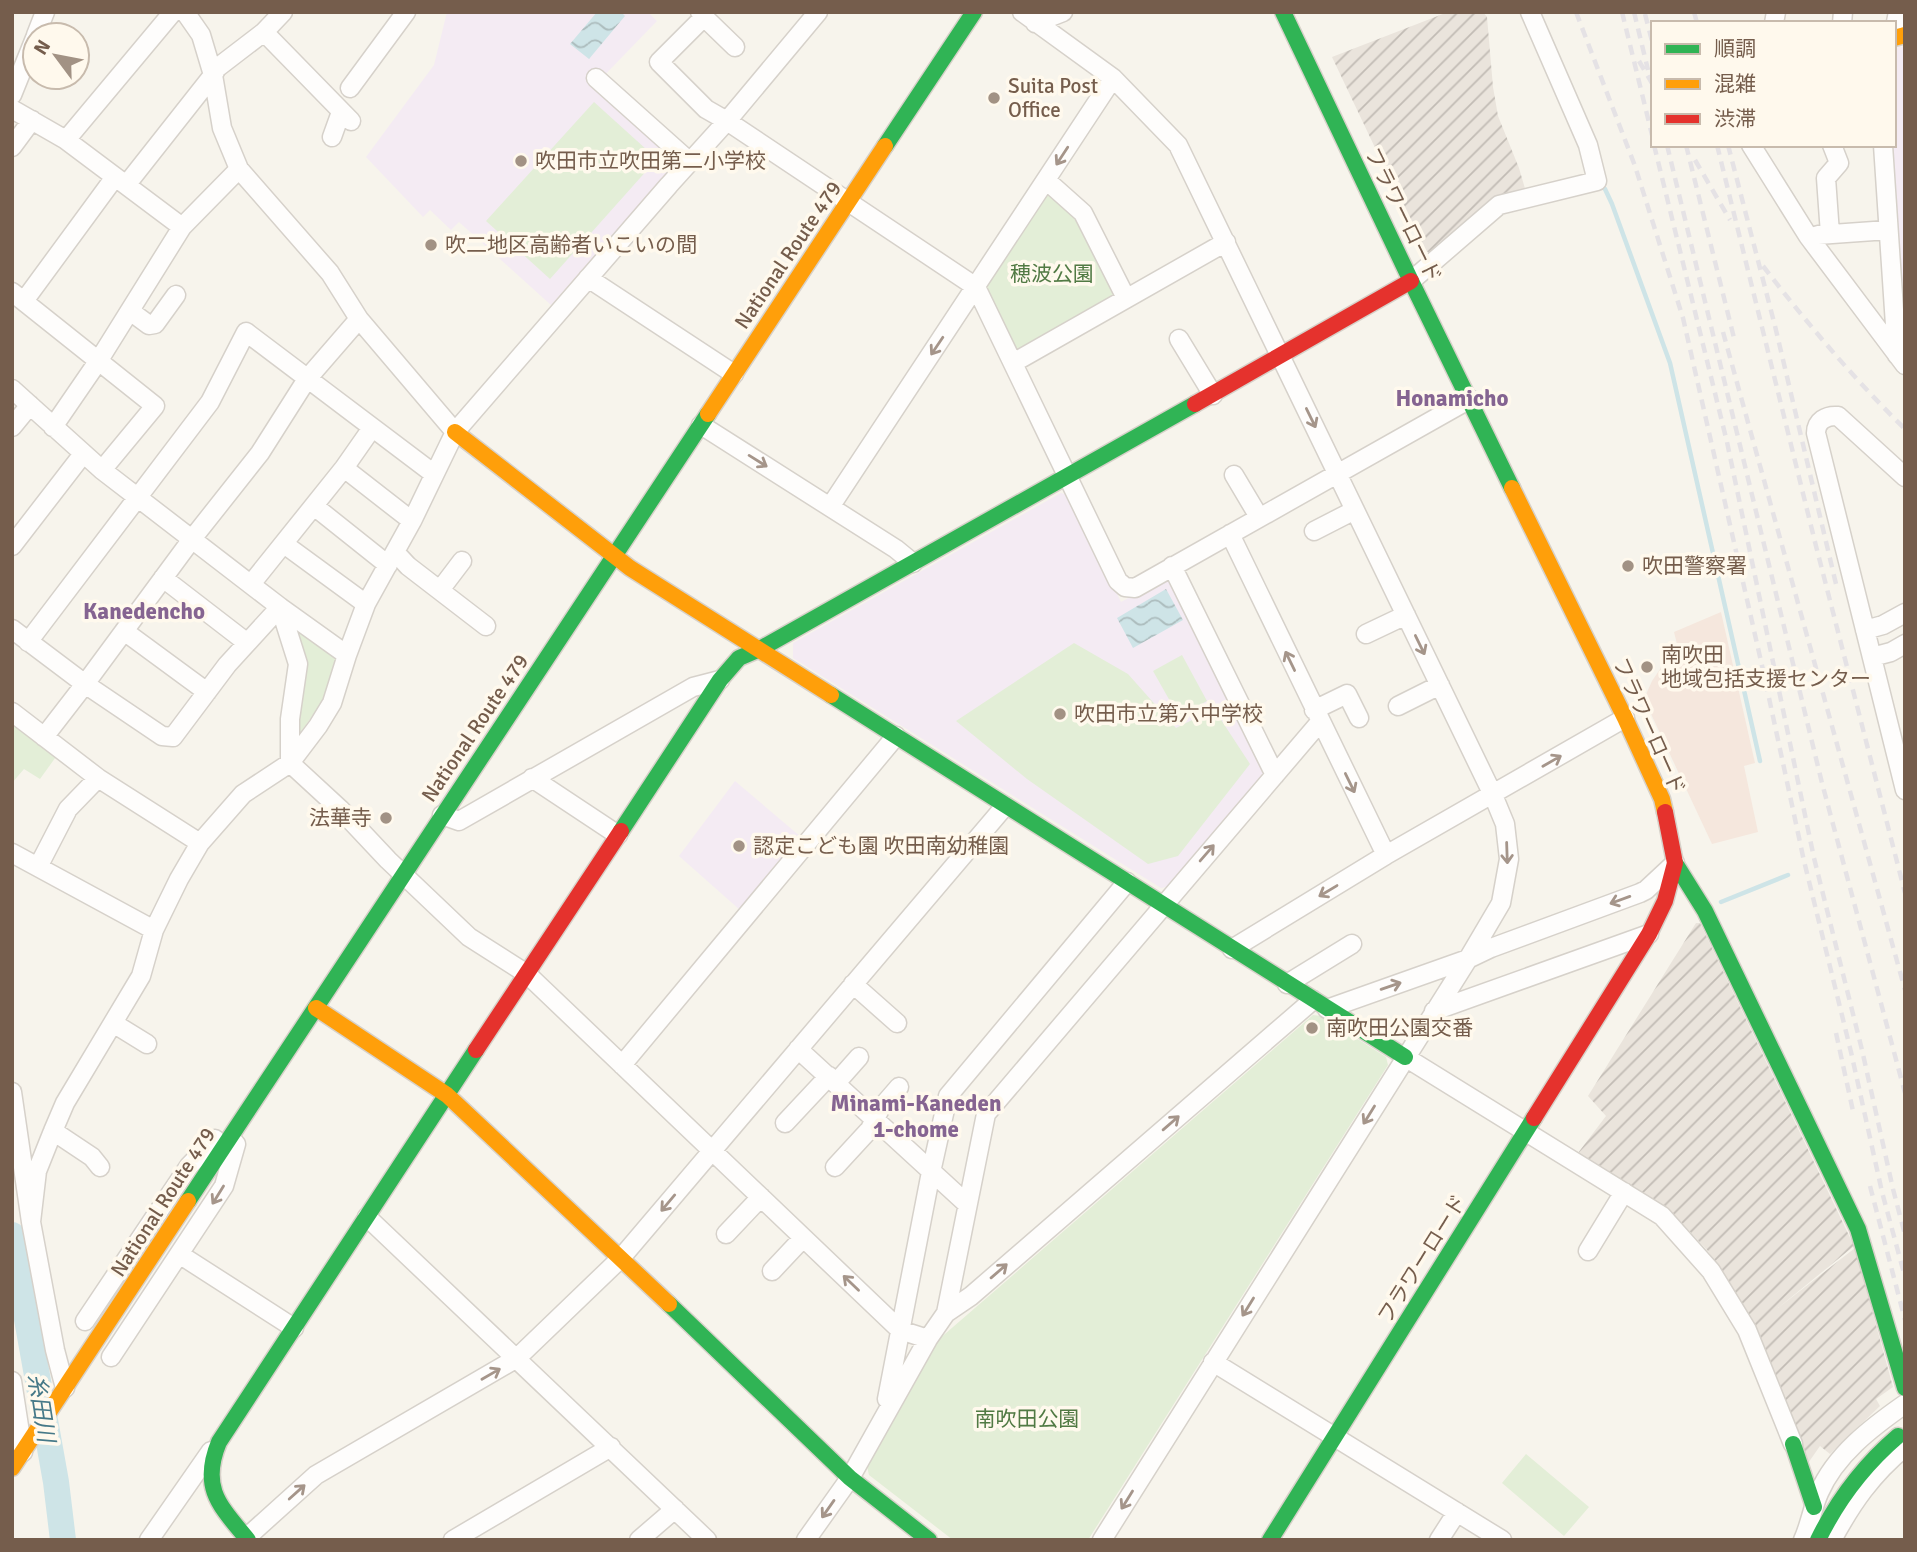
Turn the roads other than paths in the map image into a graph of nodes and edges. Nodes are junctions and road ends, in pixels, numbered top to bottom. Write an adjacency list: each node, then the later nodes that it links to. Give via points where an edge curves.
1 (173, 12): 24 (street)
2 (185, 12): 15 (street, via 201,35)
3 (283, 12): 12 (street)
4 (406, 12): 18 (street)
5 (818, 12): 22 (street)
6 (974, 12): 35 (main road, National Route 479)
7 (1063, 12): 11 (street)
8 (1283, 12): 42 (main road, フラワーロード)
9 (1530, 12): 42 (street, via 1588,145 1597,181 1499,205)
10 (702, 15): 13 (street); 22 (street, via 659,62 706,109)
11 (1029, 18): 17 (street)
12 (264, 32): 15 (street); 23 (street, via 346,117)
13 (734, 47)
14 (21, 73): 19 (street)
15 (213, 75): 31 (street, via 222,128); 33 (street)
16 (596, 78): 30 (street)
17 (1113, 78): 34 (street, one-way to 34); 40 (street, via 1178,145)
18 (350, 88)
19 (12, 95)
20 (12, 109): 21 (street)
21 (32, 120): 24 (street); 25 (street)
22 (727, 121): 30 (street); 35 (street)
23 (332, 137)
24 (66, 140): 33 (street)
25 (12, 147)
26 (1752, 147): 32 (street)
27 (1770, 147): 32 (street)
28 (1833, 147): 38 (street, via 1839,163 1826,178)
29 (1883, 147): 37 (street)
30 (690, 162): 41 (street)
31 (239, 169): 36 (street); 48 (street, via 330,273)
32 (1772, 177): 39 (street)
33 (121, 180): 36 (street); 45 (street)
34 (1046, 180): 43 (street); 46 (street, via 1083,213)
35 (849, 202): 43 (street); 54 (main road, National Route 479)
36 (182, 227): 47 (street)
37 (1888, 230): 38 (street); 52 (street)
38 (1830, 234): 39 (street)
39 (1808, 236): 52 (street)
40 (1226, 242): 46 (street); 50 (street)
41 (588, 278): 54 (street); 64 (street)
42 (1411, 281): 50 (main road); 58 (main road, フラワーロード)
43 (976, 287): 53 (street); 75 (street, one-way to 75)
44 (176, 295): 47 (street, via 155,324 149,325)
45 (18, 297): 51 (street)
46 (1126, 299): 53 (street)
47 (130, 311): 51 (street)
48 (359, 319): 55 (street); 64 (street)
49 (1179, 339): 57 (street)
50 (1281, 356): 57 (main road); 68 (street, one-way to 68)
51 (99, 360): 62 (street); 67 (street, via 155,405)
52 (1901, 360)
53 (1013, 363): 72 (street)
54 (734, 374): 60 (main road, National Route 479)
55 (307, 379): 63 (street); 73 (street, via 246,332 210,402); 81 (street, via 260,453)
56 (12, 389): 59 (street)
57 (1213, 395): 72 (main road)
58 (1470, 399): 68 (street); 115 (main road, フラワーロード)
59 (30, 405): 61 (street); 62 (street)
60 (701, 425): 75 (street, one-way to 75); 84 (main road, National Route 479)
61 (12, 427)
62 (54, 427): 65 (street)
63 (372, 428): 66 (street); 69 (street)
64 (455, 432): 69 (street); 84 (main road)
65 (83, 454): 67 (street); 83 (street)
66 (344, 468): 74 (street); 78 (street)
67 (102, 470): 73 (street)
68 (1337, 473): 76 (street); 77 (street)
69 (434, 474): 78 (street)
70 (1234, 475): 77 (street)
71 (1905, 477): 98 (street, via 1838,416 1827,417 1816,429)
72 (1068, 478): 87 (main road); 88 (street, via 1125,587 1135,587)
73 (137, 497): 81 (street); 101 (street)
74 (314, 506): 82 (street); 85 (street)
75 (830, 507): 87 (street)
76 (1355, 509): 79 (street); 95 (street)
77 (1259, 517): 80 (street)
78 (412, 521): 85 (street)
79 (1314, 531)
80 (1230, 534): 88 (street); 113 (street, one-way to 80)
81 (192, 539): 89 (street); 90 (street)
82 (284, 544): 90 (street); 92 (street)
83 (12, 546)
84 (614, 556): 104 (main road); 126 (main road, National Route 479)
85 (391, 559): 91 (street); 92 (street)
86 (462, 561): 91 (street)
87 (913, 563): 104 (main road)
88 (1172, 566): 120 (street)
89 (163, 578): 99 (street); 102 (street)
90 (251, 584): 93 (street)
91 (440, 590): 96 (street)
92 (366, 604): 105 (street)
93 (280, 607): 102 (street); 105 (street); 119 (street, via 298,664 290,719)
94 (1905, 613): 98 (street)
95 (1406, 615): 100 (street); 109 (street, one-way to 109)
96 (486, 626)
97 (12, 629): 101 (street)
98 (1865, 630): 106 (street)
99 (124, 631): 108 (street); 110 (street)
100 (1366, 634)
101 (28, 642): 108 (street)
102 (246, 642): 110 (street)
103 (1905, 644): 106 (street)
104 (761, 649): 107 (main road, via 739,658); 116 (main road)
105 (346, 655): 119 (street, via 332,704)
106 (1872, 657): 118 (street)
107 (720, 680): 122 (street, via 693,687); 127 (main road)
108 (85, 684): 110 (street, via 162,736 173,737); 117 (street)
109 (1440, 685): 111 (street); 124 (street)
110 (207, 692)
111 (1398, 706)
112 (12, 712): 117 (street)
113 (1317, 716): 114 (street, via 1347,694); 120 (street); 130 (street, one-way to 130)
114 (1359, 718)
115 (1625, 718): 124 (street, one-way to 115); 131 (main road, フラワーロード, via 1662,799)
116 (896, 736): 125 (main road); 153 (street)
117 (44, 737): 121 (street)
118 (1899, 743): 123 (street)
119 (290, 763): 128 (street, via 243,794); 133 (street)
120 (1275, 775): 135 (street, one-way to 120)
121 (98, 778): 128 (street); 132 (street, via 68,809)
122 (533, 778): 126 (street, via 459,821); 127 (street)
123 (1905, 790)
124 (1493, 795): 130 (street); 140 (street, one-way to 140, via 1505,824 1509,859 1501,903)
125 (1005, 806): 134 (main road); 142 (street)
126 (442, 815): 133 (main road, National Route 479)
127 (618, 835): 141 (main road)
128 (200, 843): 136 (street)
129 (12, 853): 132 (street)
130 (1386, 855): 139 (street, one-way to 139)
131 (1675, 863): 137 (main road, フラワーロード, via 1665,901); 140 (street, one-way to 140, via 1646,890); 187 (main road, via 1705,911 1858,1229)
132 (38, 867): 136 (street)
133 (403, 874): 141 (street, via 469,937); 145 (main road, National Route 479)
134 (1127, 882): 135 (main road); 166 (street, via 948,1096)
135 (1163, 905): 139 (main road); 169 (street, via 986,1114)
136 (154, 930): 147 (street, via 141,976)
137 (1649, 934): 146 (street); 162 (main road, フラワーロード)
138 (1352, 944): 143 (street)
139 (1232, 949): 143 (main road)
140 (1468, 959): 144 (street, one-way to 140); 146 (street)
141 (527, 974): 153 (street); 157 (main road)
142 (853, 984): 148 (street); 150 (street)
143 (1287, 984): 144 (main road)
144 (1320, 1004): 152 (main road); 178 (street, one-way to 144)
145 (316, 1008): 157 (main road); 158 (main road, National Route 479)
146 (1434, 1012): 152 (street)
147 (113, 1023): 149 (street); 161 (street)
148 (897, 1023)
149 (147, 1044)
150 (798, 1049): 154 (street); 163 (street)
151 (859, 1057): 154 (street)
152 (1405, 1057): 162 (street); 185 (street, one-way to 185)
153 (622, 1065): 163 (street)
154 (832, 1080): 159 (street); 160 (street)
155 (899, 1087): 159 (street)
156 (12, 1092): 171 (street)
157 (447, 1095): 170 (main road); 176 (main road)
158 (243, 1120): 175 (street, one-way to 175, via 223,1186); 179 (street, via 220,1134 190,1166); 188 (main road, National Route 479)
159 (874, 1120): 165 (street); 166 (street)
160 (785, 1123)
161 (53, 1131): 164 (street); 171 (street, via 37,1171)
162 (1526, 1132): 167 (street); 192 (main road, フラワーロード)
163 (712, 1150): 168 (street); 176 (street, one-way to 176)
164 (100, 1167)
165 (835, 1167)
166 (931, 1172): 169 (street); 181 (street)
167 (1624, 1192): 174 (street); 194 (street, via 1662,1216 1711,1271 1747,1330)
168 (761, 1197): 172 (street); 173 (street)
169 (967, 1204): 178 (street)
170 (367, 1217): 180 (main road); 184 (street)
171 (32, 1222): 188 (street)
172 (726, 1234)
173 (803, 1238): 177 (street); 181 (street, one-way to 173)
174 (1588, 1251)
175 (179, 1254): 180 (street); 183 (street)
176 (621, 1258): 184 (street); 198 (main road)
177 (772, 1271)
178 (946, 1313): 182 (street)
179 (85, 1321)
180 (294, 1328): 191 (main road)
181 (900, 1330): 182 (street); 190 (street)
182 (928, 1339): 190 (street)
183 (111, 1357)
184 (517, 1358): 196 (street); 202 (street, one-way to 184, via 316,1475)
185 (1213, 1362): 192 (street); 209 (street, one-way to 209)
186 (12, 1381): 195 (street)
187 (1905, 1388)
188 (62, 1392): 195 (main road, National Route 479)
189 (1905, 1404): 199 (street, via 1844,1456)
190 (884, 1414): 198 (street)
191 (232, 1422): 202 (main road, via 212,1457 211,1483 220,1506); 203 (street)
192 (1336, 1436): 201 (street); 210 (main road, フラワーロード)
193 (1901, 1442): 214 (main road, via 1879,1451 1848,1486); 215 (street, via 1850,1507)
194 (1793, 1444): 199 (main road)
195 (26, 1447): 197 (main road, National Route 479)
196 (611, 1447): 200 (street); 204 (street)
197 (12, 1468)
198 (850, 1478): 207 (street, one-way to 207); 208 (main road)
199 (1814, 1507): 213 (street)
200 (675, 1509): 205 (street); 206 (street)
201 (1457, 1512): 211 (street); 212 (street)
202 (247, 1539)
203 (149, 1540)
204 (453, 1540)
205 (639, 1540)
206 (707, 1540)
207 (806, 1540)
208 (929, 1540)
209 (1102, 1540)
210 (1270, 1540)
211 (1439, 1540)
212 (1502, 1540)
213 (1803, 1540)
214 (1818, 1540)
215 (1832, 1540)

